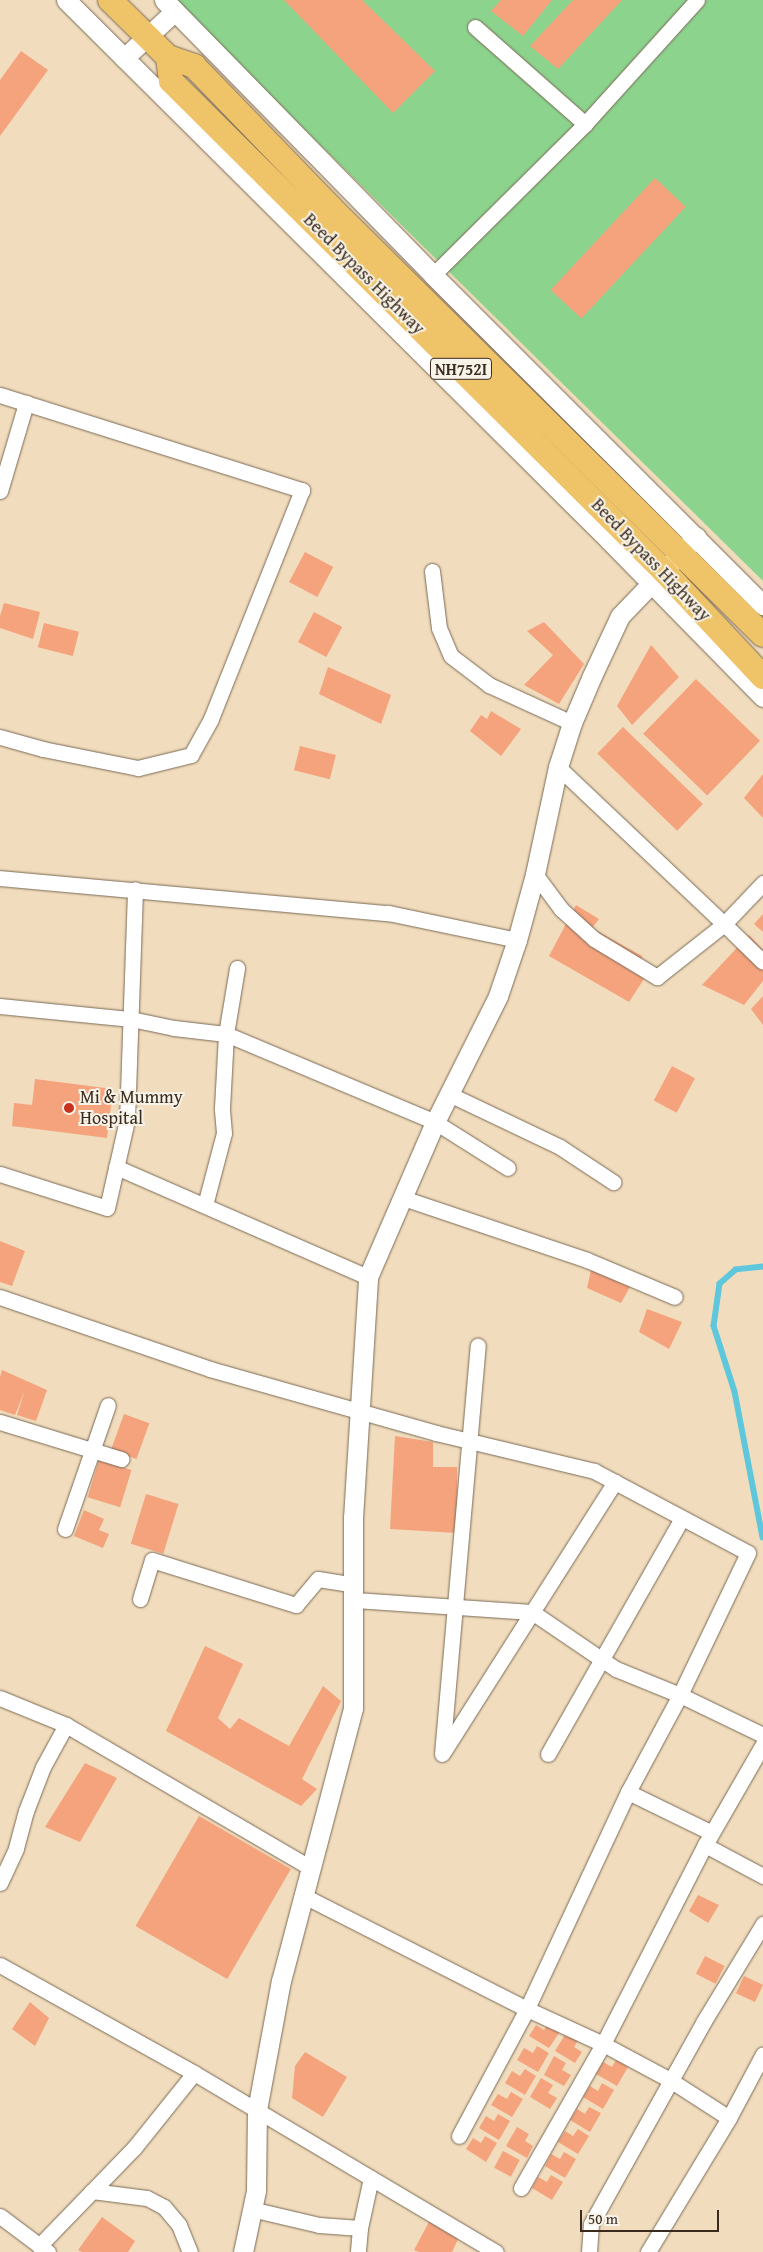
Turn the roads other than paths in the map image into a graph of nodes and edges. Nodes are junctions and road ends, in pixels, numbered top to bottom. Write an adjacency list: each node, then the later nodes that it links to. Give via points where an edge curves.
1 (66, 0): 8 (street)
2 (697, 0): 9 (street)
3 (170, 6): 6 (street); 10 (street)
4 (118, 7): 6 (highway, Beed Bypass Highway / NH752I)
5 (475, 27): 9 (street)
6 (147, 37): 7 (highway, Beed Bypass Highway / NH752I); 8 (street)
7 (168, 57): 14 (highway, Beed Bypass Highway / NH752I, via 194,66 331,208); 16 (highway, Beed Bypass Highway / NH752I, via 171,81)
8 (124, 58): 16 (street)
9 (584, 124): 10 (street)
10 (433, 275): 14 (street)
11 (0, 395): 12 (street)
12 (26, 403): 13 (street); 22 (street, via 302,490 211,719 191,755 138,768)
13 (0, 491)
14 (688, 545): 16 (street); 17 (street); 18 (highway, Beed Bypass Highway / NH752I)
15 (432, 571): 21 (street, via 439,628 451,656 489,685)
16 (658, 577): 19 (highway, Beed Bypass Highway / NH752I); 20 (street); 21 (street, via 620,616)
17 (763, 604)
18 (763, 635)
19 (763, 677)
20 (763, 696)
21 (572, 723): 23 (street)
22 (0, 737)
23 (558, 767): 24 (street); 28 (street)
24 (535, 874): 28 (street, via 561,910 594,939 657,976); 29 (street)
25 (0, 878): 27 (street)
26 (763, 883): 28 (street)
27 (135, 889): 29 (street, via 388,913); 33 (street)
28 (724, 924): 30 (street)
29 (517, 940): 35 (street, via 498,996)
30 (763, 962)
31 (237, 968): 34 (street)
32 (0, 1006): 33 (street)
33 (131, 1019): 34 (street); 37 (street, via 126,1120)
34 (226, 1034): 36 (street); 42 (street, via 222,1108 224,1133)
35 (451, 1094): 36 (street); 40 (street, via 560,1147)
36 (435, 1122): 38 (street); 41 (street)
37 (116, 1167): 39 (street, via 107,1208); 42 (street)
38 (508, 1168)
39 (0, 1174)
40 (613, 1182)
41 (403, 1198): 43 (street); 45 (street, via 587,1260)
42 (205, 1205): 43 (street)
43 (368, 1276): 48 (street)
44 (0, 1297): 48 (street, via 184,1361)
45 (674, 1297)
46 (478, 1346): 50 (street)
47 (108, 1405): 51 (street)
48 (359, 1412): 50 (street); 56 (street, via 353,1518)
49 (0, 1422): 51 (street)
50 (470, 1441): 53 (street, via 594,1471); 58 (street)
51 (93, 1450): 52 (street); 55 (street)
52 (121, 1459)
53 (614, 1482): 54 (street); 59 (street)
54 (682, 1518): 60 (street); 61 (street, via 748,1553)
55 (65, 1529)
56 (354, 1593): 57 (street, via 318,1579 296,1605 152,1560); 58 (street); 69 (street, via 352,1708)
57 (140, 1599)
58 (456, 1608): 59 (street); 59 (street, via 442,1754)
59 (532, 1612): 60 (street)
60 (601, 1659): 61 (street, via 616,1669); 66 (street)
61 (680, 1695): 64 (street); 67 (street)
62 (0, 1698): 63 (street)
63 (66, 1725): 69 (street); 71 (street, via 43,1767 16,1848)
64 (763, 1735)
65 (763, 1744): 68 (street)
66 (548, 1754)
67 (628, 1792): 68 (street); 75 (street)
68 (708, 1839): 70 (street); 76 (street)
69 (311, 1868): 72 (street)
70 (763, 1876)
71 (0, 1883)
72 (304, 1896): 75 (street); 80 (street, via 281,1981)
73 (763, 1924): 79 (street)
74 (0, 1965): 78 (street)
75 (527, 2009): 76 (street); 82 (street)
76 (603, 2044): 79 (street); 84 (street)
77 (763, 2054): 81 (street)
78 (194, 2073): 80 (street); 85 (street, via 134,2148)
79 (670, 2080): 81 (street); 94 (street, via 591,2224)
80 (257, 2110): 83 (street); 86 (street, via 256,2191)
81 (729, 2118): 95 (street)
82 (459, 2136)
83 (371, 2178): 88 (street); 93 (street)
84 (521, 2188)
85 (92, 2191): 89 (street); 90 (street, via 147,2198 164,2207 179,2225)
86 (251, 2209): 88 (street, via 319,2225); 91 (street)
87 (0, 2216): 89 (street)
88 (360, 2228): 92 (street)
89 (43, 2249)
90 (190, 2252)
91 (243, 2252)
92 (358, 2252)
93 (496, 2252)
94 (589, 2252)
95 (648, 2252)

